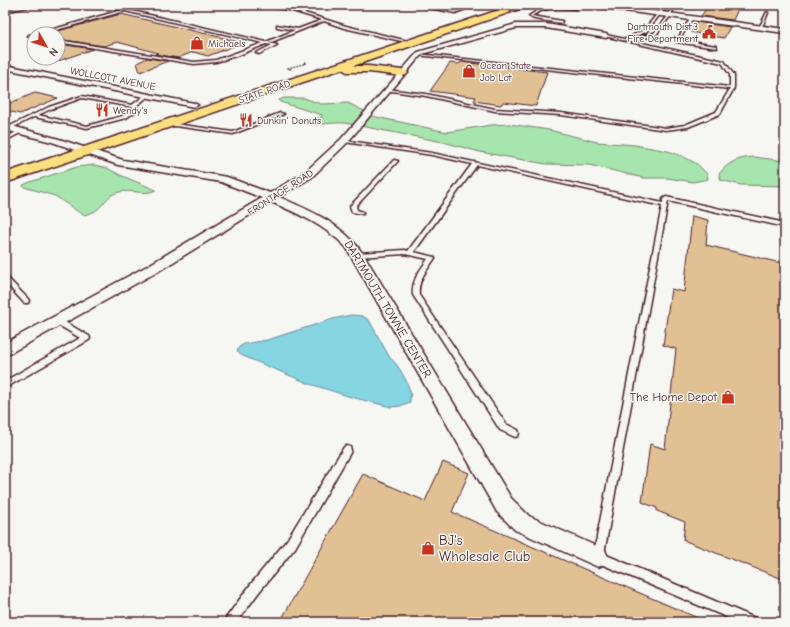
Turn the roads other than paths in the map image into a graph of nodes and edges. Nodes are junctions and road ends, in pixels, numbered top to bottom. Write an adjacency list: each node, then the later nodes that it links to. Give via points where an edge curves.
1 (35, 5): 12 (lane)
2 (143, 5): 13 (lane)
3 (262, 5): 18 (lane, via 288,9)
4 (416, 5): 5 (lane, via 455,12)
5 (475, 5)
6 (500, 5): 28 (main road, STATE ROAD)
7 (523, 5): 33 (main road, STATE ROAD)
8 (595, 5): 14 (street)
9 (661, 5): 14 (lane, via 664,7)
10 (669, 5): 16 (lane, via 673,8)
11 (576, 8): 19 (lane, via 555,5 537,10 530,16)
12 (5, 10)
13 (125, 10): 20 (lane); 34 (lane)
14 (658, 13): 16 (street); 26 (lane, via 645,31)
15 (767, 13): 22 (lane)
16 (670, 15): 17 (street); 25 (lane)
17 (692, 18): 22 (street); 37 (lane, via 677,41)
18 (324, 20): 23 (lane); 28 (lane, via 345,28)
19 (560, 22)
20 (66, 26)
21 (278, 26): 23 (lane)
22 (760, 28): 24 (street)
23 (297, 30): 34 (lane)
24 (785, 31)
25 (655, 34): 29 (lane); 31 (lane)
26 (638, 35): 27 (lane); 30 (lane)
27 (606, 36): 30 (lane); 39 (street, FRONTAGE ROAD, via 551,27 516,26)
28 (398, 39): 33 (lane); 46 (main road, STATE ROAD)
29 (652, 39)
30 (625, 40): 31 (lane)
31 (629, 41): 36 (lane)
32 (66, 42): 34 (lane, via 194,63 216,61)
33 (410, 42): 41 (main road, STATE ROAD)
34 (266, 43): 38 (lane, via 275,45)
35 (649, 43): 36 (lane)
36 (652, 47): 43 (lane, via 723,62 732,75)
37 (716, 47)
38 (258, 53)
39 (418, 55): 42 (street, FRONTAGE ROAD); 43 (lane)
40 (5, 67): 45 (street, WOLLCOTT AVENUE)
41 (330, 69): 42 (main road, via 369,69); 50 (main road, STATE ROAD)
42 (402, 73): 44 (street, FRONTAGE ROAD)
43 (732, 88): 44 (lane, via 718,113 686,126 666,129 560,114 496,110 426,95)
44 (387, 90): 54 (street, FRONTAGE ROAD)
45 (148, 95): 46 (street, WOLLCOTT AVENUE); 47 (lane)
46 (194, 105): 55 (main road, STATE ROAD)
47 (132, 106): 49 (lane, via 82,97); 49 (lane, via 138,109 124,117 87,128)
48 (282, 114): 50 (lane, via 233,133)
49 (34, 116): 51 (lane)
50 (168, 124): 56 (main road, STATE ROAD)
51 (7, 128): 52 (street, DARTMOUTH TOWNE CENTER)
52 (22, 132): 53 (lane); 55 (street, DARTMOUTH TOWNE CENTER)
53 (5, 140)
54 (344, 141): 58 (lane, via 432,154); 61 (street, FRONTAGE ROAD, via 308,175)
55 (71, 145): 56 (street, DARTMOUTH TOWNE CENTER); 59 (main road, STATE ROAD)
56 (86, 151): 60 (main road, STATE ROAD); 61 (street, DARTMOUTH TOWNE CENTER, via 134,166 223,179)
57 (396, 161): 63 (lane, via 353,206 354,211)
58 (475, 164): 62 (lane); 65 (lane)
59 (5, 167)
60 (5, 178)
61 (271, 198): 66 (street, DARTMOUTH TOWNE CENTER, via 331,226 349,241); 69 (street, FRONTAGE ROAD)
62 (665, 206): 64 (lane, via 666,199); 74 (lane)
63 (361, 214)
64 (785, 225)
65 (410, 253): 66 (lane); 72 (lane, via 432,258 416,283 416,295 503,427)
66 (358, 254): 74 (street, DARTMOUTH TOWNE CENTER, via 504,505 522,523)
67 (5, 278): 68 (lane)
68 (26, 301)
69 (58, 321): 70 (street, FRONTAGE ROAD); 71 (lane, via 86,338)
70 (5, 350)
71 (5, 384)
72 (515, 434)
73 (347, 450): 75 (lane, via 291,544)
74 (598, 557): 76 (lane)
75 (230, 622)
76 (751, 622)

